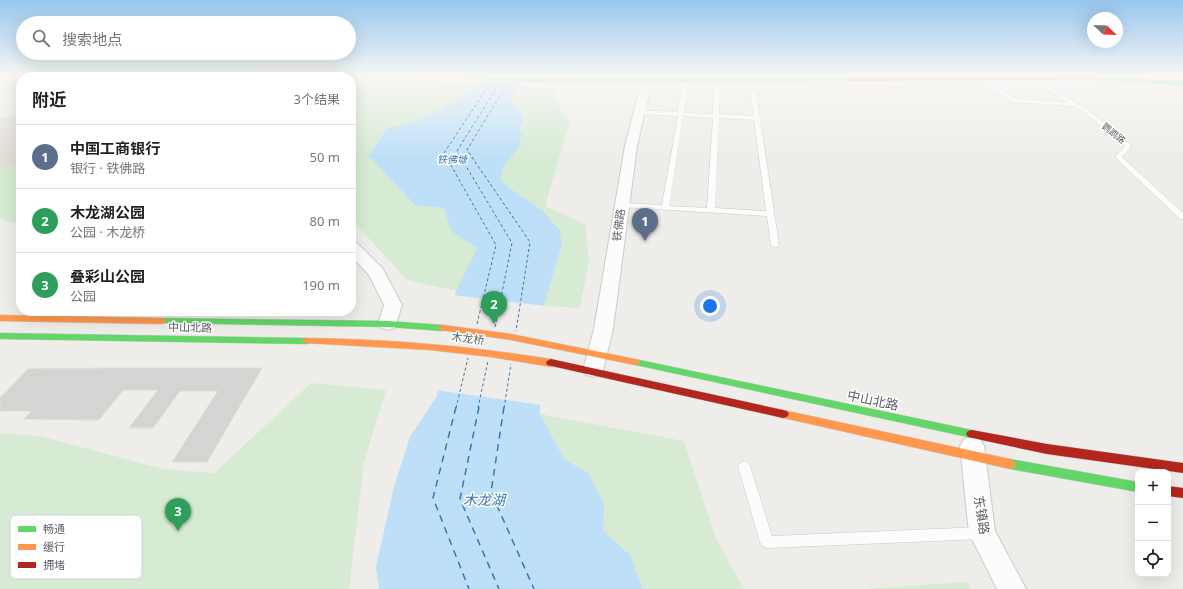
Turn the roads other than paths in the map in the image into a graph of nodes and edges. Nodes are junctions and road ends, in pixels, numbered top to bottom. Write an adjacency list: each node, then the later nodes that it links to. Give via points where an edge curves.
1 (640, 103): 7 (street, 铁佛路)
2 (683, 103): 8 (lane)
3 (716, 103): 9 (lane)
4 (755, 103): 10 (lane)
5 (1065, 103): 6 (lane)
6 (1075, 104): 15 (lane, 鹦鹉路, via 1130,146 1118,157)
7 (638, 112): 8 (lane); 11 (street, 铁佛路)
8 (681, 114): 9 (lane); 12 (lane)
9 (716, 116): 10 (lane); 13 (lane)
10 (757, 118): 14 (lane)
11 (621, 205): 12 (lane); 23 (street, 铁佛路)
12 (665, 208): 13 (lane)
13 (711, 210): 14 (lane)
14 (771, 214): 16 (lane)
15 (1183, 217)
16 (776, 245)
17 (356, 251): 19 (street, via 377,273 393,304)
18 (0, 318): 19 (main road, 中山北路)
19 (388, 324): 22 (main road, 木龙桥, via 453,329)
20 (0, 336): 21 (main road, 中山北路)
21 (380, 342): 24 (main road, 木龙桥, via 445,347)
22 (560, 346): 23 (main road, 中山北路)
23 (599, 354): 25 (street, 铁佛路); 26 (main road, 中山北路)
24 (553, 363): 25 (main road, 中山北路)
25 (593, 371): 26 (main road, 中山北路)
26 (972, 446): 28 (main road, 中山北路, via 1047,449); 29 (main road, 中山北路); 32 (street, 东镇路)
27 (744, 466): 32 (lane, via 767,542)
28 (1183, 468)
29 (1135, 486)
30 (1171, 491): 31 (main road)
31 (1183, 493)
32 (982, 533): 33 (street, 东镇路)
33 (1012, 589)

